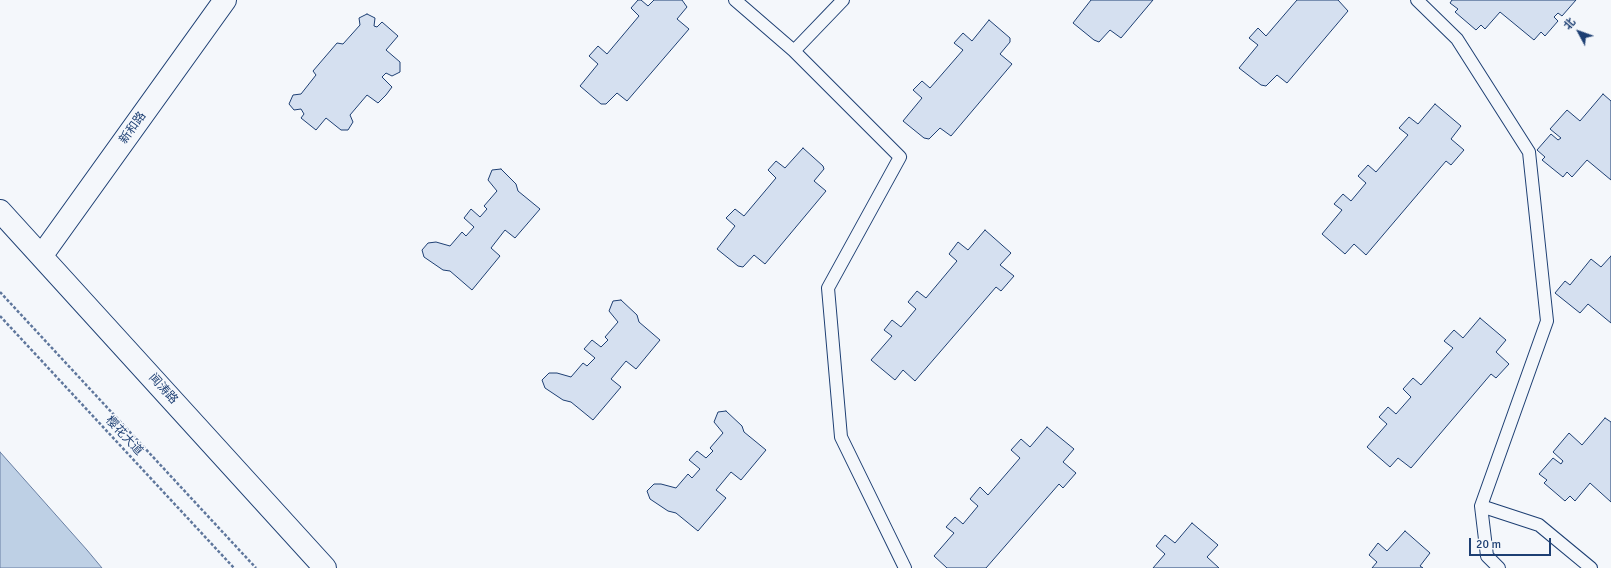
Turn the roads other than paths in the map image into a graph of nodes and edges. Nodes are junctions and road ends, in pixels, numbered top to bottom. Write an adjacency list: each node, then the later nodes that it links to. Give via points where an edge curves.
1 (225, 0): 7 (main road, 新和路)
2 (735, 0): 5 (lane)
3 (843, 0): 5 (lane)
4 (1417, 0): 8 (lane, via 1457,39 1529,152 1547,321)
5 (794, 51): 10 (lane, via 900,157 828,288 841,437)
6 (0, 211): 7 (main road, 闻涛路)
7 (42, 255): 9 (main road, 闻涛路)
8 (1481, 506): 11 (lane, via 1488,556); 12 (lane, via 1539,525)
9 (325, 568)
10 (905, 568)
11 (1499, 568)
12 (1591, 568)

